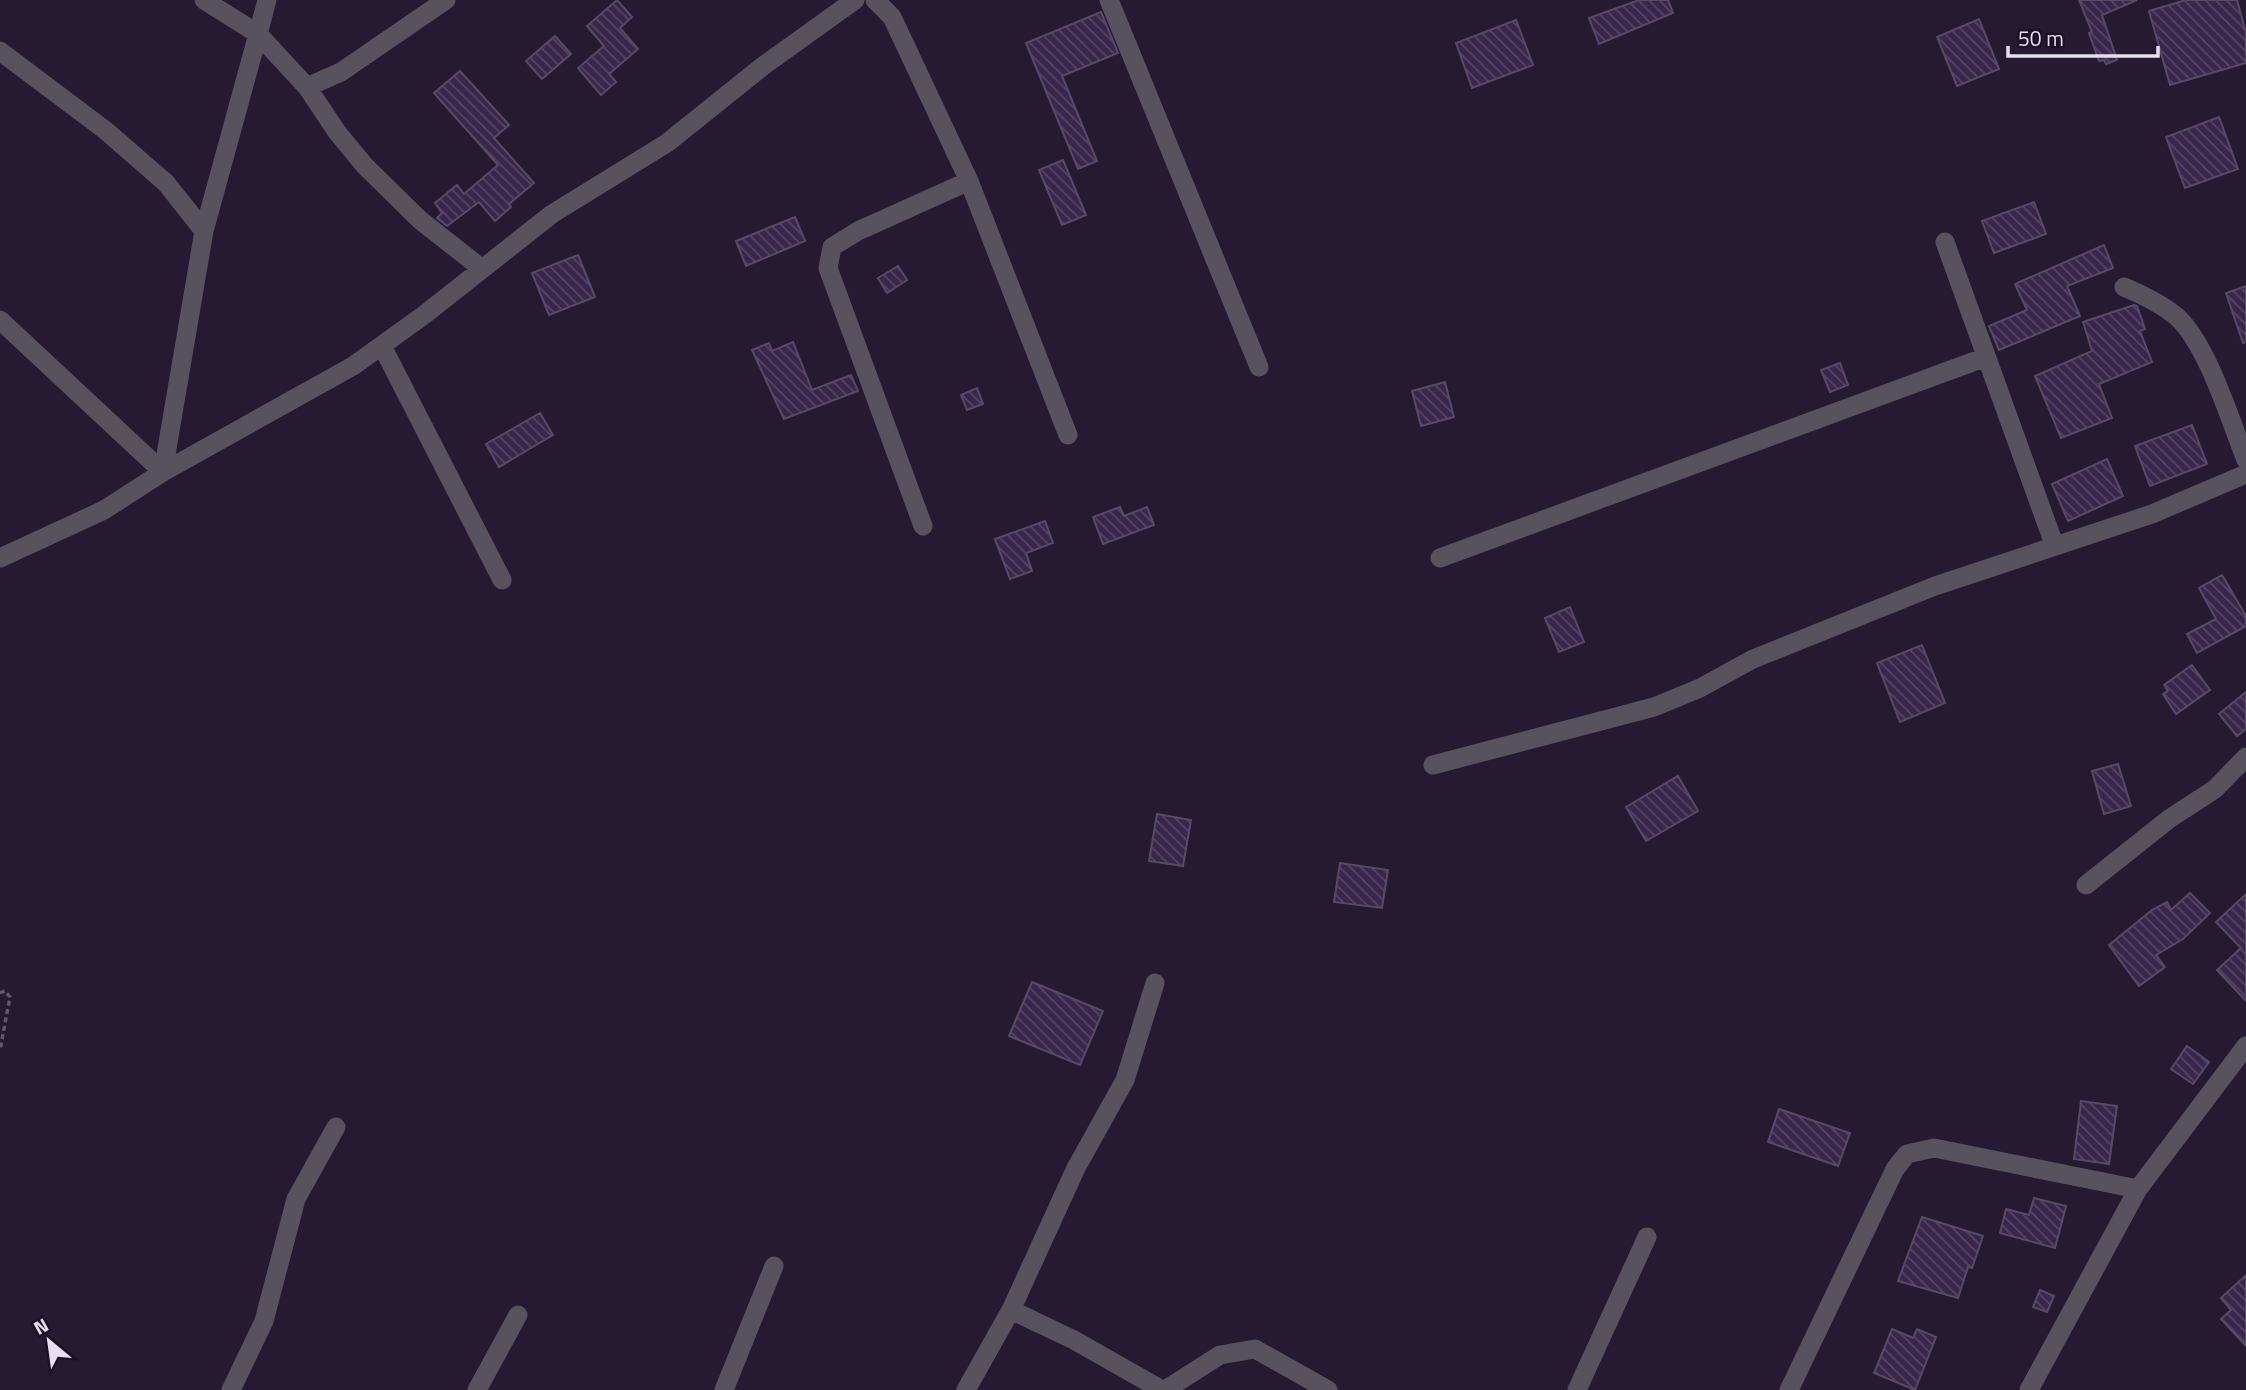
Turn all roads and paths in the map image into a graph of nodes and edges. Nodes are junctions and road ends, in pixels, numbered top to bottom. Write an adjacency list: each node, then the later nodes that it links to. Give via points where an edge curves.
1 (204, 0): 7 (street)
2 (267, 0): 7 (street)
3 (446, 0): 9 (street, via 341,72)
4 (855, 0): 13 (street, via 763,66 699,120 552,214)
5 (875, 0): 10 (street, via 892,17)
6 (1109, 0): 18 (street)
7 (258, 34): 9 (street); 11 (street)
8 (0, 51): 11 (street, via 105,130 166,183)
9 (307, 87): 13 (street, via 365,166 420,220)
10 (969, 181): 19 (street); 23 (street, via 832,247 828,268)
11 (204, 231): 21 (street)
12 (1945, 242): 17 (street)
13 (481, 268): 16 (street)
14 (2124, 288): 20 (street, via 2177,317 2195,338)
15 (0, 320): 21 (street)
16 (382, 346): 21 (street); 27 (street)
17 (1986, 357): 24 (street); 26 (street)
18 (1259, 367)
19 (1068, 435)
20 (2246, 460)
21 (163, 472): 25 (street, via 104,510)
22 (2246, 474): 24 (street, via 2152,514)
23 (923, 526)
24 (2054, 544): 29 (street, via 1753,659 1654,707)
25 (0, 558)
26 (1440, 558)
27 (502, 580)
28 (2246, 757): 30 (street, via 2215,789)
29 (1433, 765)
30 (2086, 885)
31 (1155, 983): 39 (street, via 1125,1080 1076,1168)
32 (0, 993): 34 (path, via 5,991 10,998)
33 (2246, 1046): 36 (street)
34 (0, 1050)
35 (336, 1126): 41 (street, via 296,1199 264,1321)
36 (2138, 1189): 48 (street, via 1934,1148 1908,1154 1895,1169); 49 (street)
37 (1647, 1237): 47 (street)
38 (774, 1266): 43 (street)
39 (1011, 1310): 44 (street); 45 (street)
40 (518, 1315): 42 (street)
41 (231, 1390)
42 (477, 1390)
43 (724, 1390)
44 (965, 1390)
45 (1164, 1390): 46 (street, via 1220,1354 1255,1349)
46 (1328, 1390)
47 (1577, 1390)
48 (1789, 1390)
49 (2029, 1390)

